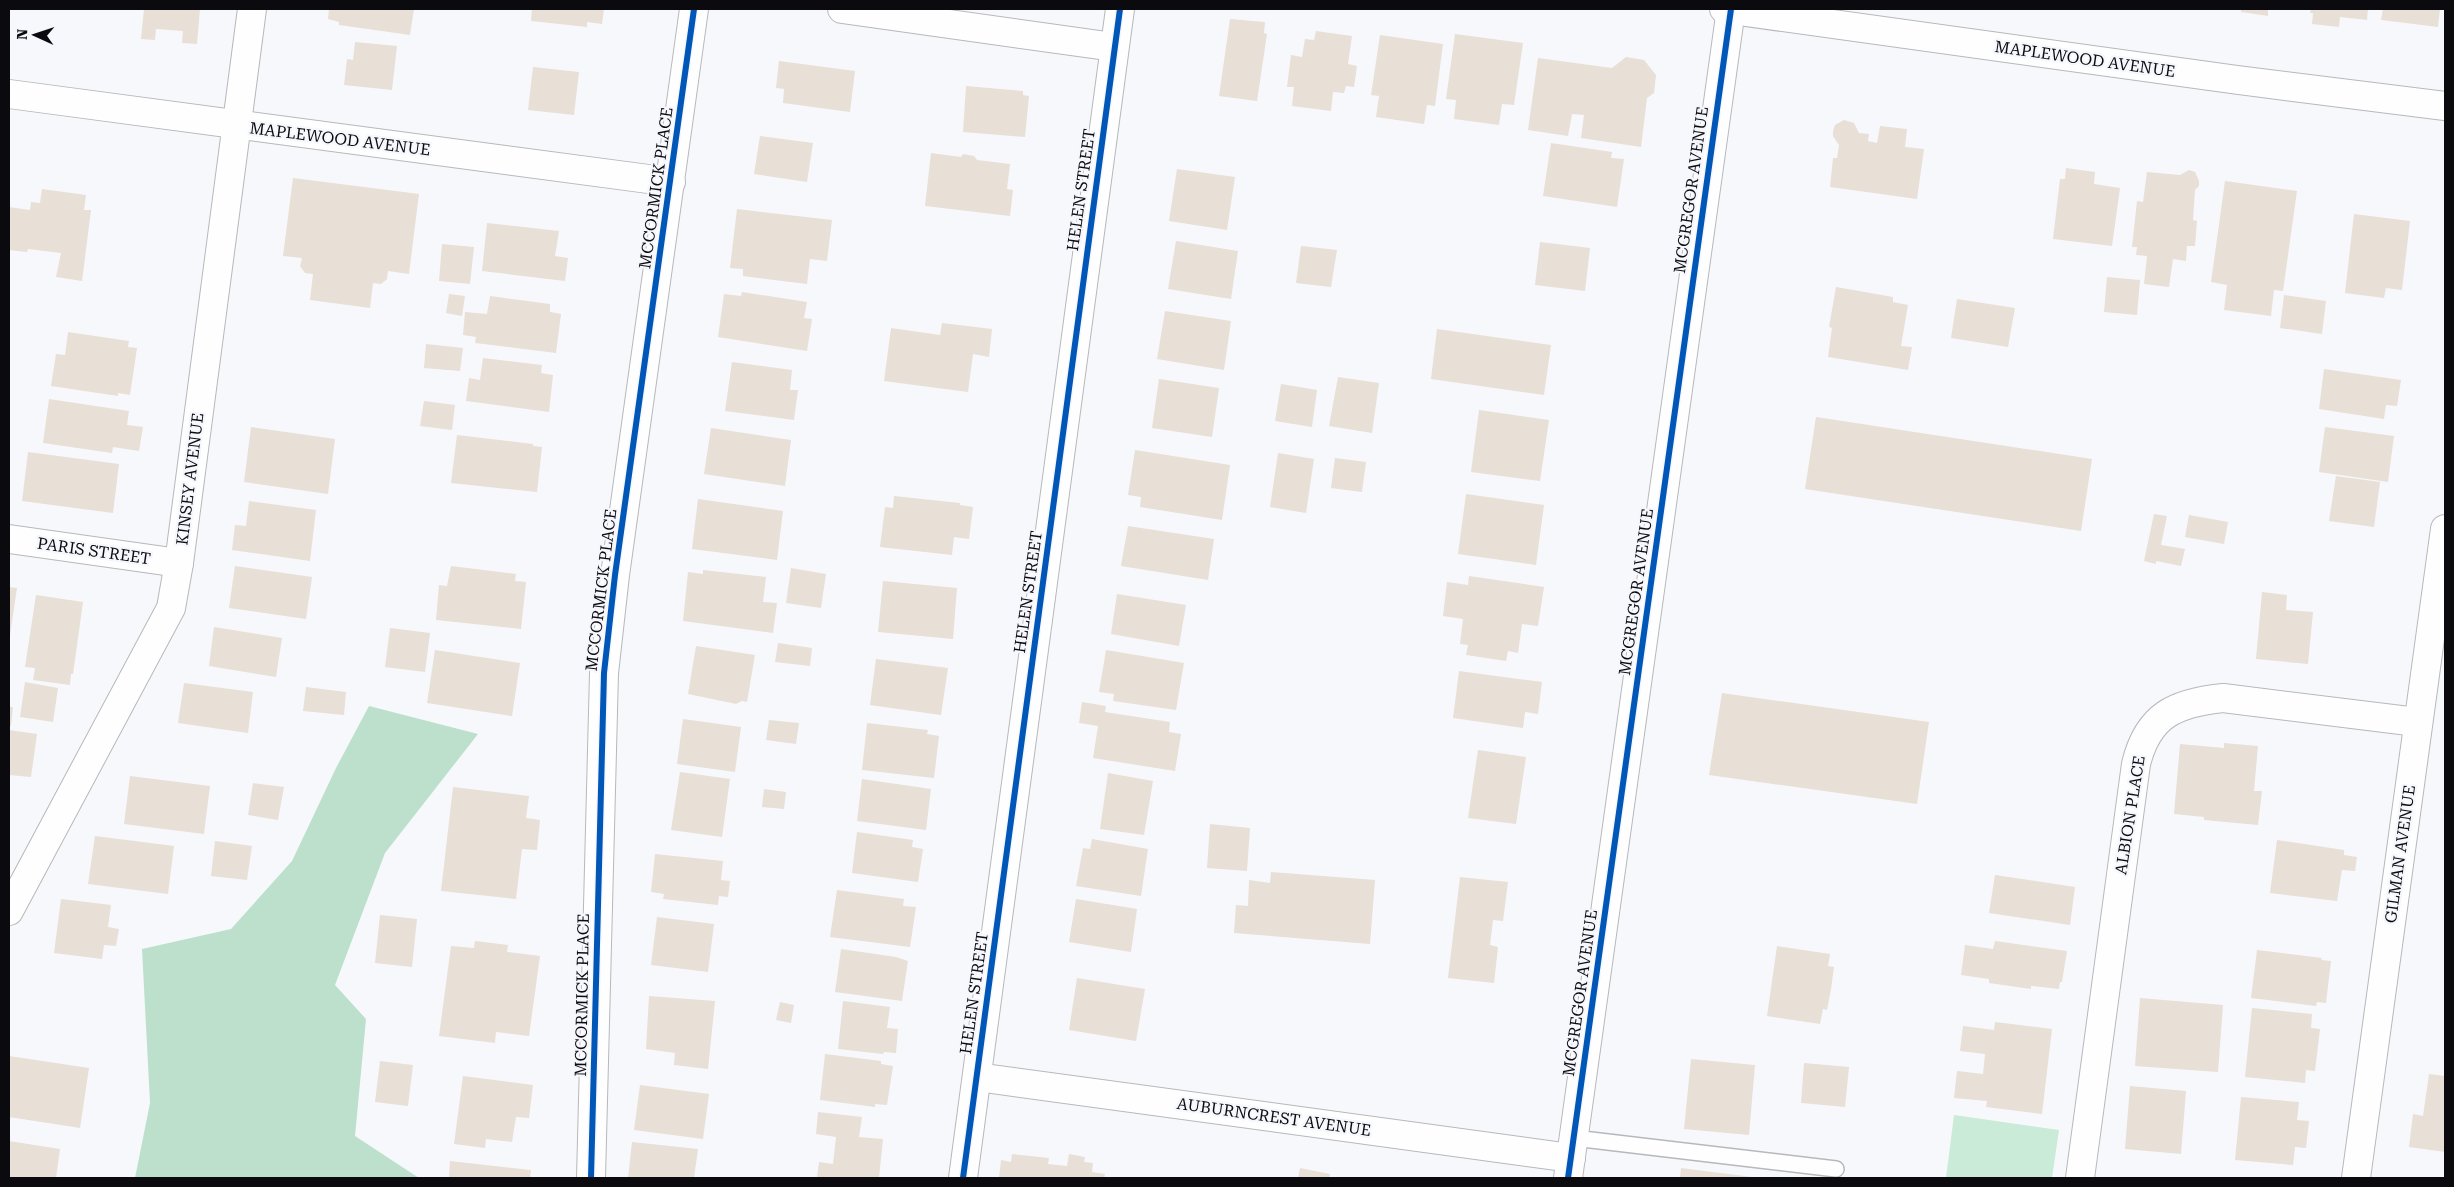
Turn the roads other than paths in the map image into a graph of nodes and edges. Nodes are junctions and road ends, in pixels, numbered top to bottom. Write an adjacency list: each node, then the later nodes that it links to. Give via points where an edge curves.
1 (252, 9): 9 (street, KINSEY AVENUE)
2 (694, 9): 10 (street, MCCORMICK PLACE)
3 (842, 9): 6 (street)
4 (1120, 9): 6 (street, HELEN STREET)
5 (1728, 9): 8 (street, MAPLEWOOD AVENUE); 17 (street, MCGREGOR AVENUE)
6 (1114, 47): 16 (street, HELEN STREET)
7 (9, 94): 9 (street, MAPLEWOOD AVENUE)
8 (2445, 106)
9 (236, 126): 10 (street, MAPLEWOOD AVENUE); 13 (street, KINSEY AVENUE)
10 (671, 182): 19 (street, MCCORMICK PLACE, via 604,673)
11 (2445, 529): 14 (street, GILMAN AVENUE)
12 (9, 539): 13 (street, PARIS STREET)
13 (179, 563): 15 (street, KINSEY AVENUE, via 171,608)
14 (2417, 722): 21 (street, ALBION PLACE, via 2223,698 2198,700 2172,709 2158,720 2141,744 2136,764); 22 (street, GILMAN AVENUE)
15 (9, 911)
16 (977, 1077): 17 (street, AUBURNCREST AVENUE); 20 (street, HELEN STREET)
17 (1571, 1158): 18 (lane)
18 (1836, 1170)
19 (591, 1178)
20 (963, 1178)
21 (2080, 1178)
22 (2356, 1178)

